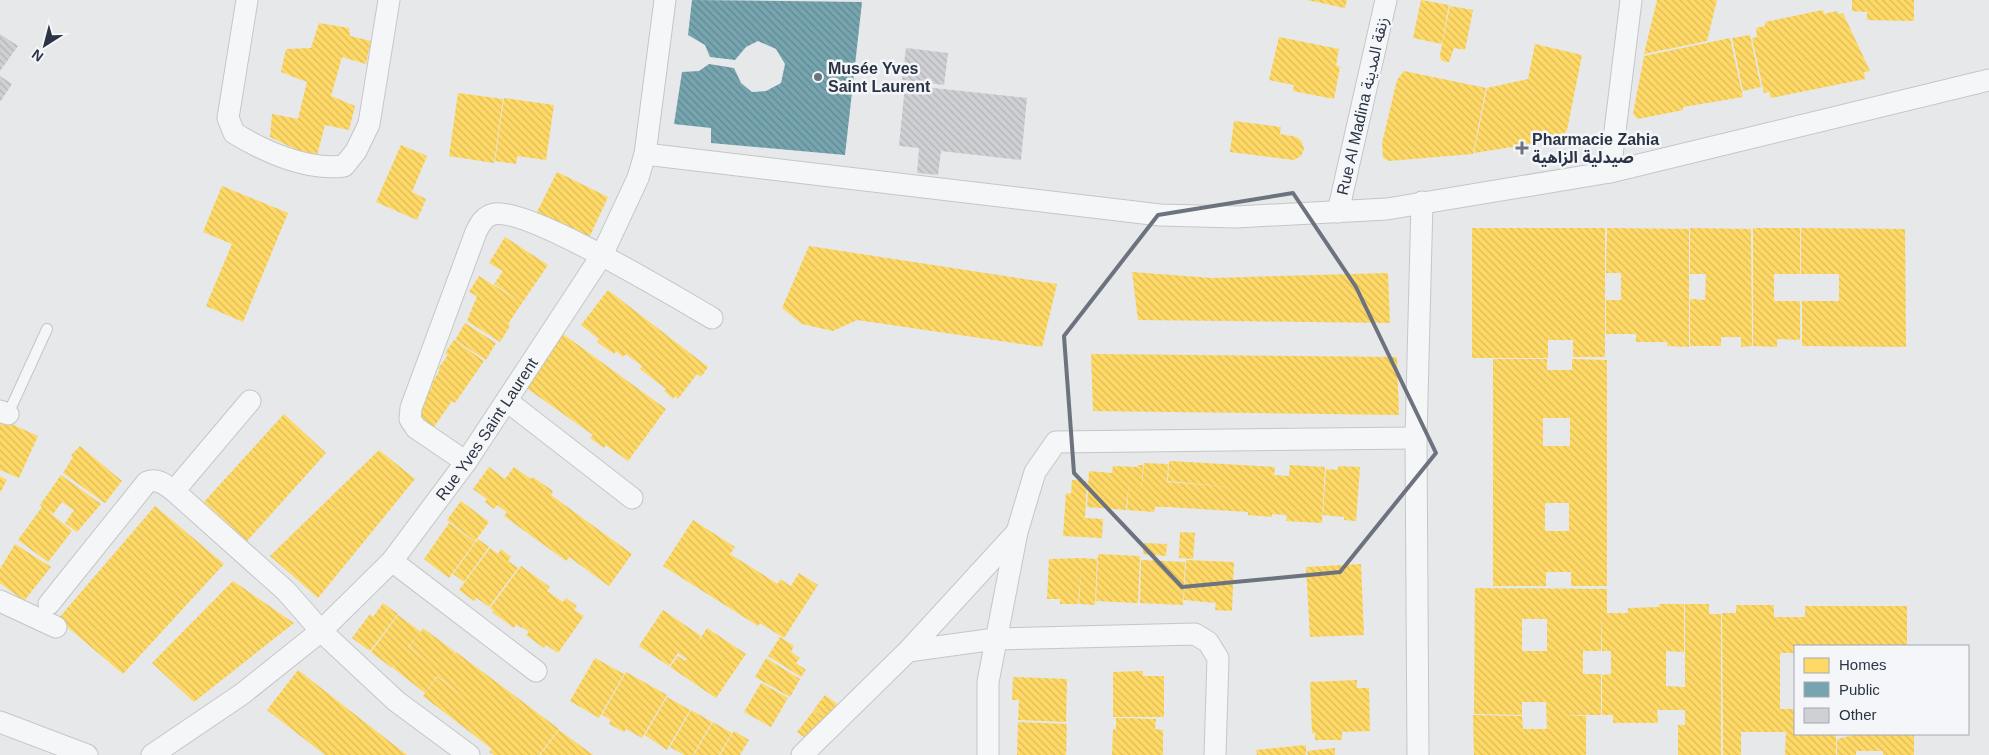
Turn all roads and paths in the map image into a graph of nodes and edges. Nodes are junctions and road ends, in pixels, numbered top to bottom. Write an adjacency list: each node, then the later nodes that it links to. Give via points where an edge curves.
1 (247, 0): 2 (street, via 228,118 234,133 278,155 328,168 344,166 356,151 369,124)
2 (389, 0)
3 (665, 0): 7 (street, Rue Yves Saint Laurent)
4 (1386, 0): 10 (street, Rue Al Madina زنقة المدينة)
5 (1631, 0): 8 (street)
6 (1989, 80): 8 (street)
7 (645, 154): 10 (street, via 1160,215 1236,217); 11 (street, Rue Yves Saint Laurent, via 638,178)
8 (1610, 172): 9 (street)
9 (1422, 202): 10 (street, via 1387,209); 17 (street)
10 (1338, 212)
11 (602, 256): 12 (street); 15 (street, Rue Yves Saint Laurent); 18 (street, via 516,216 494,214 484,218 418,389 410,419 416,428)
12 (712, 318)
13 (47, 329): 16 (lane)
14 (250, 401): 19 (street)
15 (507, 401): 18 (street, Rue Yves Saint Laurent); 20 (street)
16 (4, 412)
17 (1416, 438): 21 (street, via 1056,442 1035,472); 37 (street)
18 (466, 462): 22 (street, Rue Yves Saint Laurent)
19 (174, 491): 24 (street, via 159,481 147,482); 26 (street, via 286,591)
20 (632, 498)
21 (1017, 532): 27 (street); 28 (street)
22 (392, 561): 26 (street, Rue Yves Saint Laurent); 29 (street)
23 (0, 601): 25 (street)
24 (49, 604)
25 (56, 627)
26 (321, 631): 32 (street, Rue Yves Saint Laurent, via 242,694); 33 (street, via 396,701)
27 (995, 640): 28 (street); 35 (street, via 988,682); 36 (street, via 1195,634 1208,642 1218,658)
28 (908, 651): 34 (street)
29 (536, 671)
30 (0, 722): 31 (street)
31 (87, 755)
32 (152, 755)
33 (469, 755)
34 (802, 755)
35 (988, 755)
36 (1215, 755)
37 (1418, 755)

